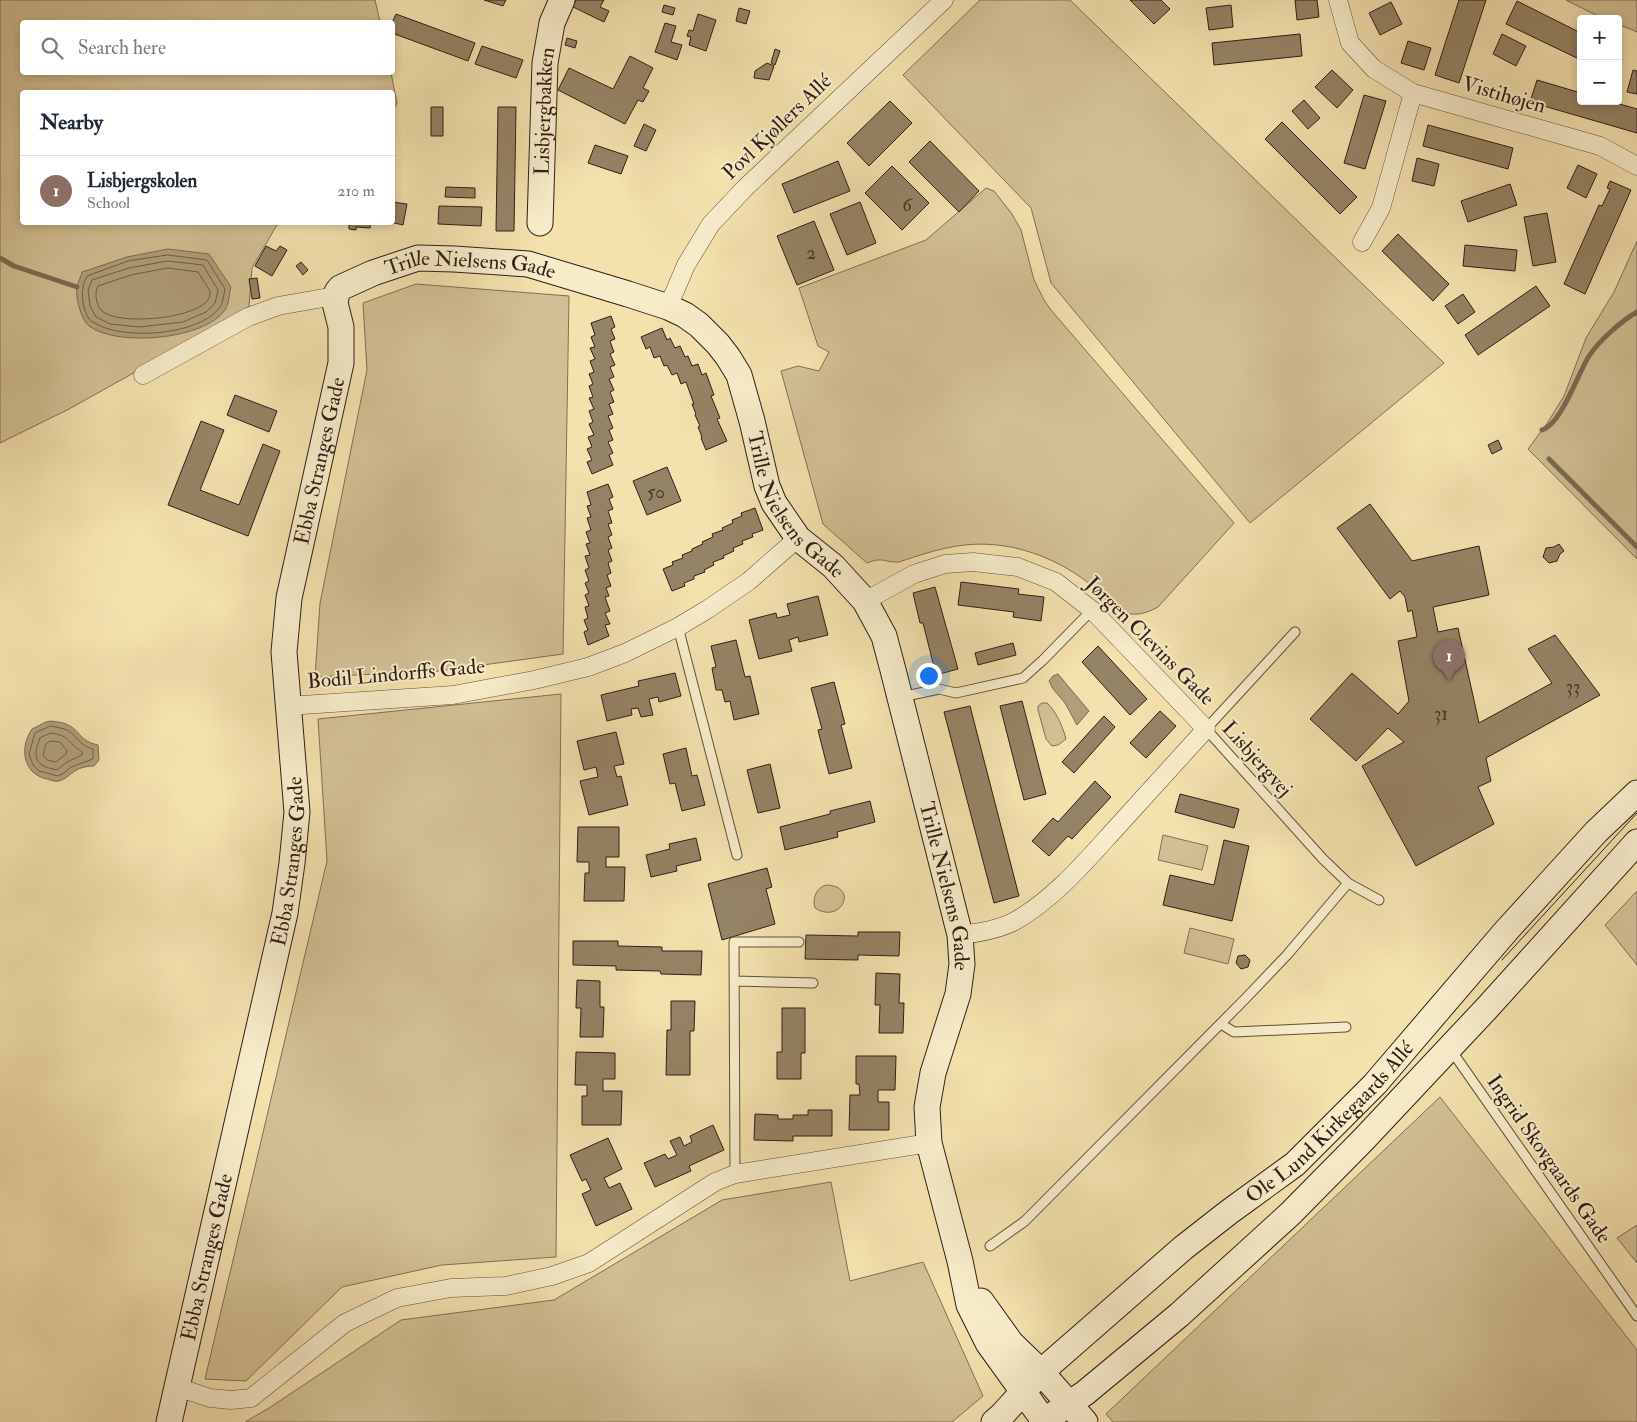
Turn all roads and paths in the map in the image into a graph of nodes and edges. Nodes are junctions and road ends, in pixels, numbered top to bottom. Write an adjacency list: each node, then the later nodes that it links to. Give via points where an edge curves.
1 (562, 0): 6 (street, Lisbjergbakken, via 552,23 545,63)
2 (944, 0): 9 (street, Povl Kjøllers Allé, via 711,224 686,266)
3 (1338, 0): 4 (street, Vistihøjen, via 1350,43 1374,69)
4 (1413, 93): 5 (street, Vistihøjen, via 1600,146); 7 (street, via 1380,208)
5 (1637, 166)
6 (540, 223)
7 (1362, 242)
8 (335, 296): 9 (street, Trille Nielsens Gade, via 340,288 352,282 418,258 454,259 528,264); 10 (street, Trille Nielsens Gade, via 278,306 248,317); 17 (street, Ebba Stranges Gade, via 341,327 342,363 289,598 284,652)
9 (668, 307): 11 (street, Trille Nielsens Gade, via 698,324 718,344 739,375 767,486 774,503)
10 (143, 375)
11 (798, 538): 12 (street, Trille Nielsens Gade, via 833,566); 14 (street, Bodil Lindorffs Gade, via 749,581)
12 (865, 601): 13 (street, Jørgen Clevins Gade, via 914,574 945,564 973,562 1018,567 1056,582); 16 (street, Trille Nielsens Gade, via 884,636)
13 (1092, 610): 16 (lane, via 1023,678 956,693 939,688); 18 (street, Jørgen Clevins Gade)
14 (678, 627): 17 (street, Bodil Lindorffs Gade, via 588,667 534,680 453,695); 21 (lane)
15 (1295, 632): 18 (lane, Lisbjergvej)
16 (900, 697): 24 (street, Trille Nielsens Gade)
17 (287, 706): 37 (street, Ebba Stranges Gade, via 297,812 285,913)
18 (1206, 729): 22 (lane, Lisbjergvej); 24 (street, Jørgen Clevins Gade, via 1091,856 1036,907 1015,921 986,932)
19 (1637, 793): 36 (street, Ole Lund Kirkegaards Allé, via 1596,832 1506,931 1375,1084 1295,1164 1199,1236)
20 (1637, 842): 30 (street, Ole Lund Kirkegaards Allé)
21 (738, 855)
22 (1348, 883): 23 (lane, Lisbjergvej); 28 (lane, via 1287,955)
23 (1379, 900)
24 (960, 935): 31 (street, Trille Nielsens Gade, via 962,964 958,994 933,1073 927,1107)
25 (799, 942): 26 (lane, via 734,942)
26 (734, 981): 27 (lane); 32 (lane)
27 (813, 983)
28 (1221, 1024): 29 (lane, via 1234,1032); 33 (lane, via 1025,1221)
29 (1346, 1027)
30 (1449, 1048): 35 (lane, Ingrid Skovgaards Gade); 39 (street, Ole Lund Kirkegaards Allé, via 1284,1220 1178,1315)
31 (929, 1143): 32 (street); 34 (street, Trille Nielsens Gade)
32 (735, 1174): 37 (street, via 715,1182 578,1267 506,1286 452,1288 397,1298 345,1322 251,1398 210,1398)
33 (990, 1246)
34 (960, 1261): 36 (street, Trille Nielsens Gade, via 990,1314 1011,1343); 38 (street, Trille Nielsens Gade, via 970,1305 988,1343)
35 (1637, 1316)
36 (1041, 1372): 38 (street, Ole Lund Kirkegaards Allé); 39 (street, Trille Nielsens Gade)
37 (177, 1388): 40 (street, Ebba Stranges Gade)
38 (1023, 1392): 41 (street, Ole Lund Kirkegaards Allé); 42 (street, Trille Nielsens Gade)
39 (1069, 1403): 42 (street, Ole Lund Kirkegaards Allé); 43 (street, Trille Nielsens Gade)
40 (169, 1422)
41 (994, 1422)
42 (1044, 1422)
43 (1085, 1422)

